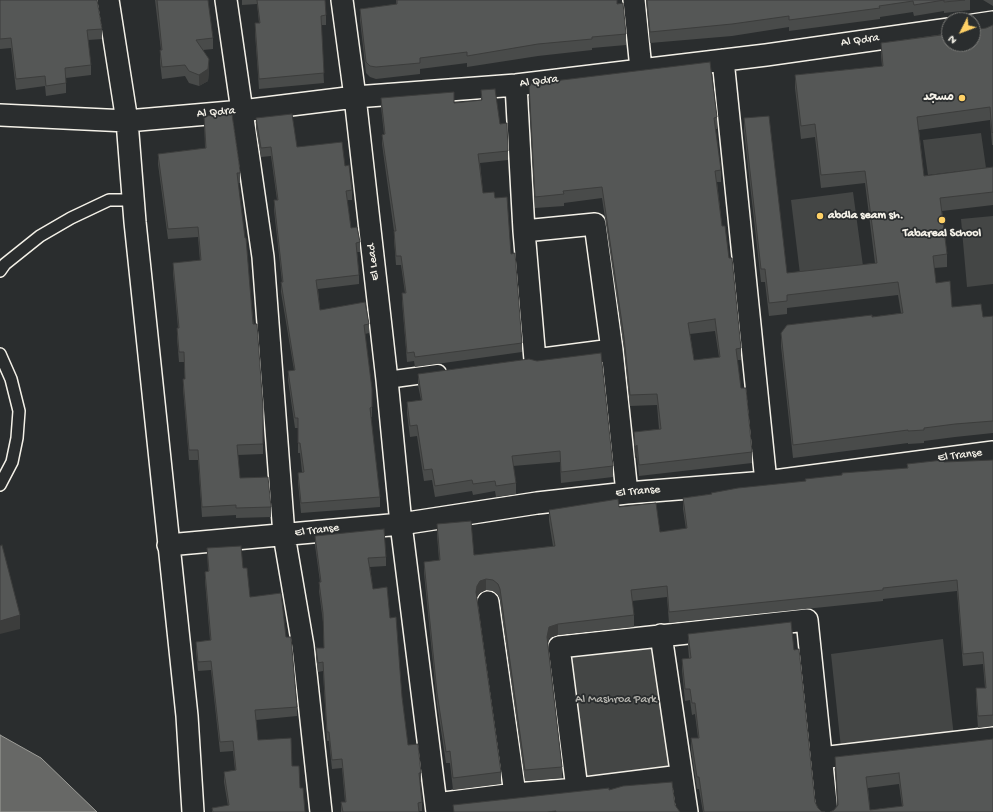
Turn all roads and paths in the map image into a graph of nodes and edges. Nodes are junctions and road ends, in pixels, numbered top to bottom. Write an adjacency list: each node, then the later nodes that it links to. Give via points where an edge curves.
1 (108, 0): 14 (street)
2 (226, 0): 12 (street)
3 (342, 0): 11 (street, El Lead)
4 (634, 0): 9 (street)
5 (993, 22): 6 (street)
6 (981, 24)
7 (941, 30): 8 (street, Al Qdra)
8 (723, 60): 9 (street, Al Qdra); 23 (street)
9 (641, 69): 10 (street, Al Qdra)
10 (516, 85): 11 (street, Al Qdra); 16 (street)
11 (355, 97): 12 (street, Al Qdra); 21 (street, El Lead)
12 (242, 110): 14 (street, Al Qdra); 27 (street, via 263,257)
13 (0, 115): 14 (street, Al Qdra)
14 (127, 121): 15 (street)
15 (133, 200): 17 (lane, via 109,200 71,218 40,236 4,264); 28 (street)
16 (524, 231): 18 (street, via 595,224); 18 (street, via 528,361)
17 (0, 271)
18 (612, 350): 25 (street)
19 (0, 354): 24 (lane, via 11,379 19,411 12,462)
20 (450, 372): 21 (street)
21 (387, 380): 26 (street, El Lead)
22 (993, 452): 23 (street, El Transe)
23 (766, 482): 25 (street, El Transe)
24 (0, 485)
25 (627, 493): 26 (street, El Transe, via 537,503)
26 (401, 524): 27 (street, El Transe, via 345,527); 36 (street, El Lead)
27 (284, 535): 28 (street, El Transe); 38 (street, via 303,646)
28 (168, 544): 37 (street, via 187,716)
29 (488, 602): 35 (street)
30 (661, 635): 32 (street, via 807,620); 33 (street); 34 (street, via 559,647)
31 (993, 738): 32 (street)
32 (821, 758): 40 (street)
33 (681, 776): 34 (street); 39 (street)
34 (577, 789): 35 (street)
35 (515, 794): 36 (street)
36 (437, 808)
37 (193, 812)
38 (321, 812)
39 (687, 812)
40 (827, 812)

